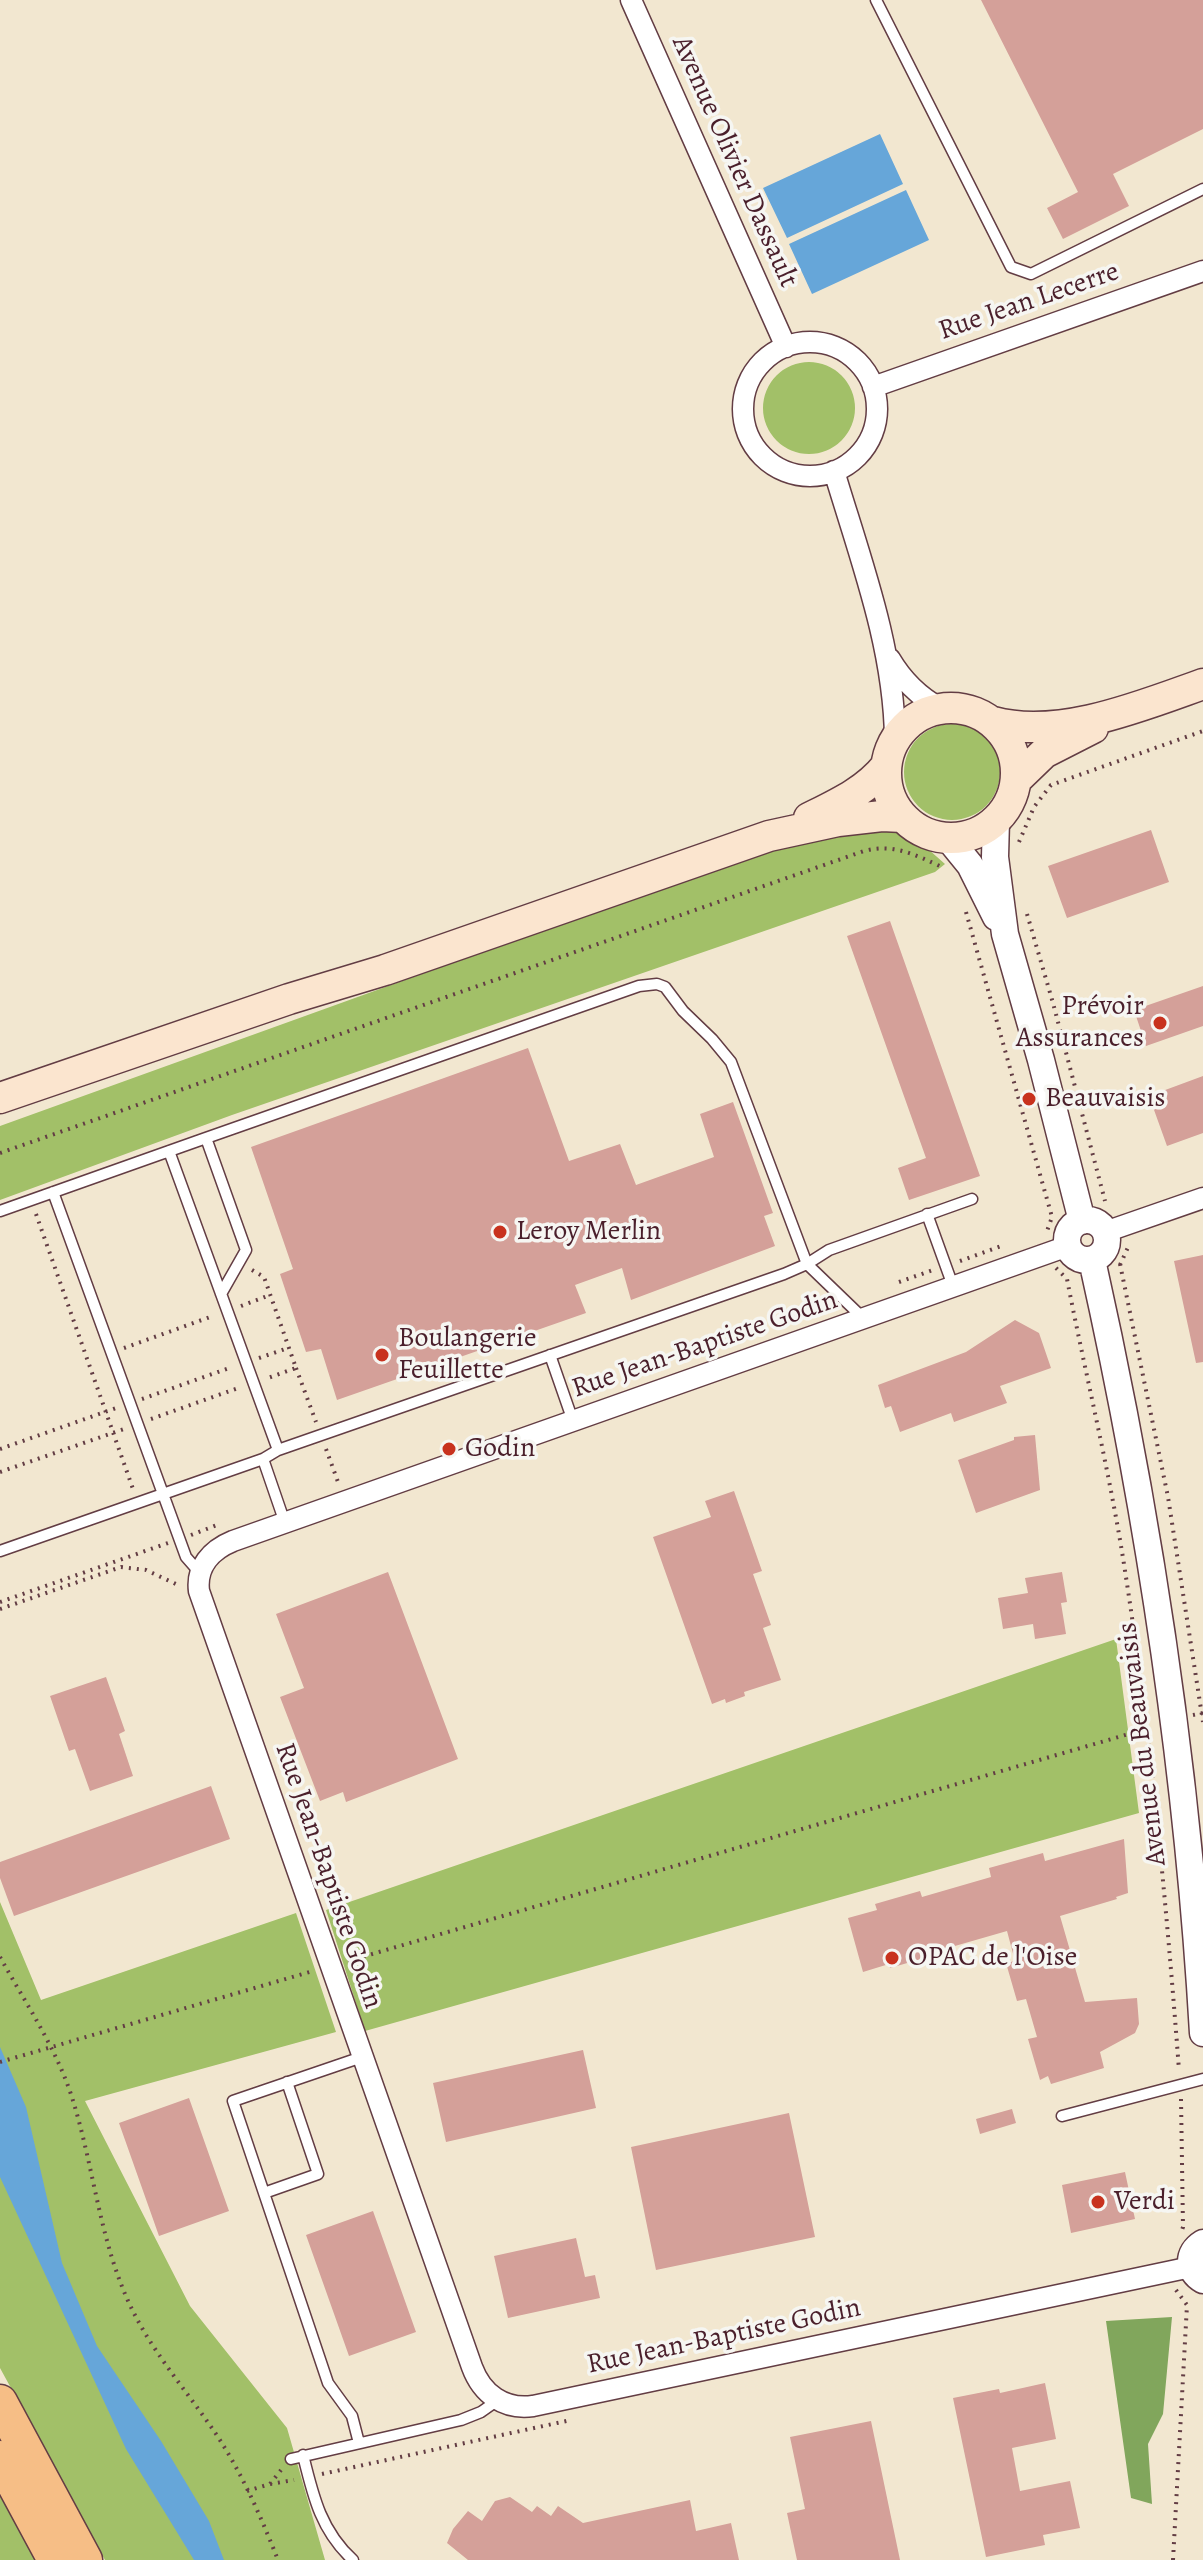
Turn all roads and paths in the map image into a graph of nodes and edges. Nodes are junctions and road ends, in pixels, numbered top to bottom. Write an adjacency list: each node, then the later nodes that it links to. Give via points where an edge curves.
1 (631, 0): 5 (street, Avenue Olivier Dassault)
2 (876, 0): 3 (lane, via 1011,267 1031,274)
3 (1203, 189)
4 (1203, 271): 6 (street, Rue Jean Lecerre)
5 (786, 347): 6 (street, via 807,342 838,348 856,360); 7 (street, via 751,378 743,405 748,433 779,468 806,475)
6 (873, 387): 7 (street, via 876,417 871,437 852,461)
7 (834, 471): 8 (street)
8 (885, 651): 10 (street, via 910,686); 14 (street, via 894,708)
9 (1203, 684): 11 (main road)
10 (940, 708): 12 (main road, via 968,710); 14 (main road, via 914,718)
11 (1132, 709): 12 (main road, via 1037,727); 15 (main road, via 1044,753)
12 (993, 722): 15 (main road, via 1010,744)
13 (1203, 731): 20 (path, via 1051,785 1034,807 1017,846)
14 (890, 752): 16 (main road, via 889,793); 18 (main road, via 874,780 859,791)
15 (1016, 780): 17 (main road, via 1012,797)
16 (903, 817): 18 (main road, via 838,821); 19 (main road, via 923,832)
17 (996, 820): 19 (main road, via 974,834); 20 (street)
18 (769, 836): 25 (main road)
19 (948, 838): 21 (street)
20 (995, 857): 24 (street)
21 (970, 865): 24 (street); 30 (path, via 954,871 901,849 864,851)
22 (963, 900): 39 (path, via 1052,1217 1046,1231)
23 (1026, 912): 35 (path)
24 (1005, 934): 38 (street)
25 (385, 970): 26 (main road); 27 (main road)
26 (0, 1098)
27 (0, 1116)
28 (206, 1138): 29 (lane); 41 (lane, via 657,984 670,991 731,1062); 44 (lane, via 246,1250)
29 (169, 1151): 31 (lane); 44 (lane)
30 (0, 1153)
31 (53, 1192): 34 (lane); 49 (lane)
32 (1203, 1198): 38 (street)
33 (972, 1199): 37 (lane)
34 (31, 1200): 36 (lane); 51 (path)
35 (1105, 1201)
36 (0, 1211)
37 (927, 1214): 41 (lane, via 829,1250); 43 (lane)
38 (1094, 1226): 39 (street, via 1070,1229); 40 (street, via 1107,1242)
39 (1058, 1249): 40 (street); 43 (street, Rue Jean-Baptiste Godin); 69 (path, via 1055,1267 1067,1279 1122,1556)
40 (1092, 1260): 67 (street, Avenue du Beauvaisis, via 1133,1455)
41 (807, 1264): 47 (lane); 50 (lane)
42 (1120, 1264): 66 (path, via 1168,1497)
43 (953, 1286): 47 (street, Rue Jean-Baptiste Godin)
44 (221, 1294): 46 (lane)
45 (270, 1295): 46 (path)
46 (228, 1311): 49 (path); 52 (lane)
47 (863, 1318): 53 (street, Rue Jean-Baptiste Godin)
48 (289, 1348): 52 (path, via 296,1368)
49 (111, 1353): 51 (path); 54 (lane)
50 (550, 1355): 53 (lane); 56 (lane)
51 (88, 1361): 55 (path)
52 (254, 1383): 54 (path); 56 (lane)
53 (573, 1421): 61 (street, Rue Jean-Baptiste Godin)
54 (138, 1424): 55 (path); 59 (lane)
55 (113, 1433): 58 (path); 60 (path)
56 (278, 1450): 57 (lane)
57 (263, 1459): 59 (lane); 61 (lane)
58 (0, 1472)
59 (163, 1493): 60 (lane); 63 (lane, via 186,1557)
60 (138, 1502): 62 (lane)
61 (285, 1523): 63 (street, Rue Jean-Baptiste Godin, via 222,1546)
62 (0, 1551)
63 (200, 1573): 64 (street, Rue Jean-Baptiste Godin)
64 (201, 1599): 65 (path, via 157,1573 121,1567); 71 (street, Rue Jean-Baptiste Godin)
65 (0, 1609)
66 (1202, 1713): 67 (path); 68 (path)
67 (1175, 1721): 72 (street, Avenue du Beauvaisis)
68 (1203, 1722)
69 (1147, 1729): 71 (path); 78 (path)
70 (0, 1957): 73 (path)
71 (330, 1966): 73 (path); 74 (street, Rue Jean-Baptiste Godin)
72 (1203, 2033)
73 (50, 2047): 75 (path); 89 (path, via 74,2103 113,2263 129,2304)
74 (362, 2057): 77 (lane); 83 (street, Rue Jean-Baptiste Godin, via 476,2378)
75 (0, 2062)
76 (1203, 2079): 78 (lane)
77 (287, 2082): 80 (lane, via 318,2174); 80 (lane, via 233,2101)
78 (1180, 2085): 79 (lane); 82 (path, via 1183,2227 1168,2257)
79 (1062, 2116)
80 (264, 2193): 85 (lane, via 328,2383 352,2416)
81 (1203, 2243): 82 (street, via 1192,2253)
82 (1189, 2273): 83 (street, Rue Jean-Baptiste Godin, via 533,2406); 94 (path, via 1176,2290 1187,2305)
83 (498, 2400): 85 (lane, via 461,2420)
84 (0, 2402): 91 (main road)
85 (359, 2443): 86 (lane)
86 (303, 2455): 88 (lane); 93 (lane, via 326,2528)
87 (0, 2458): 90 (main road)
88 (291, 2459): 89 (path, via 270,2484)
89 (247, 2491): 92 (path)
90 (55, 2560)
91 (85, 2560)
92 (278, 2560)
93 (353, 2560)
94 (1173, 2560)

